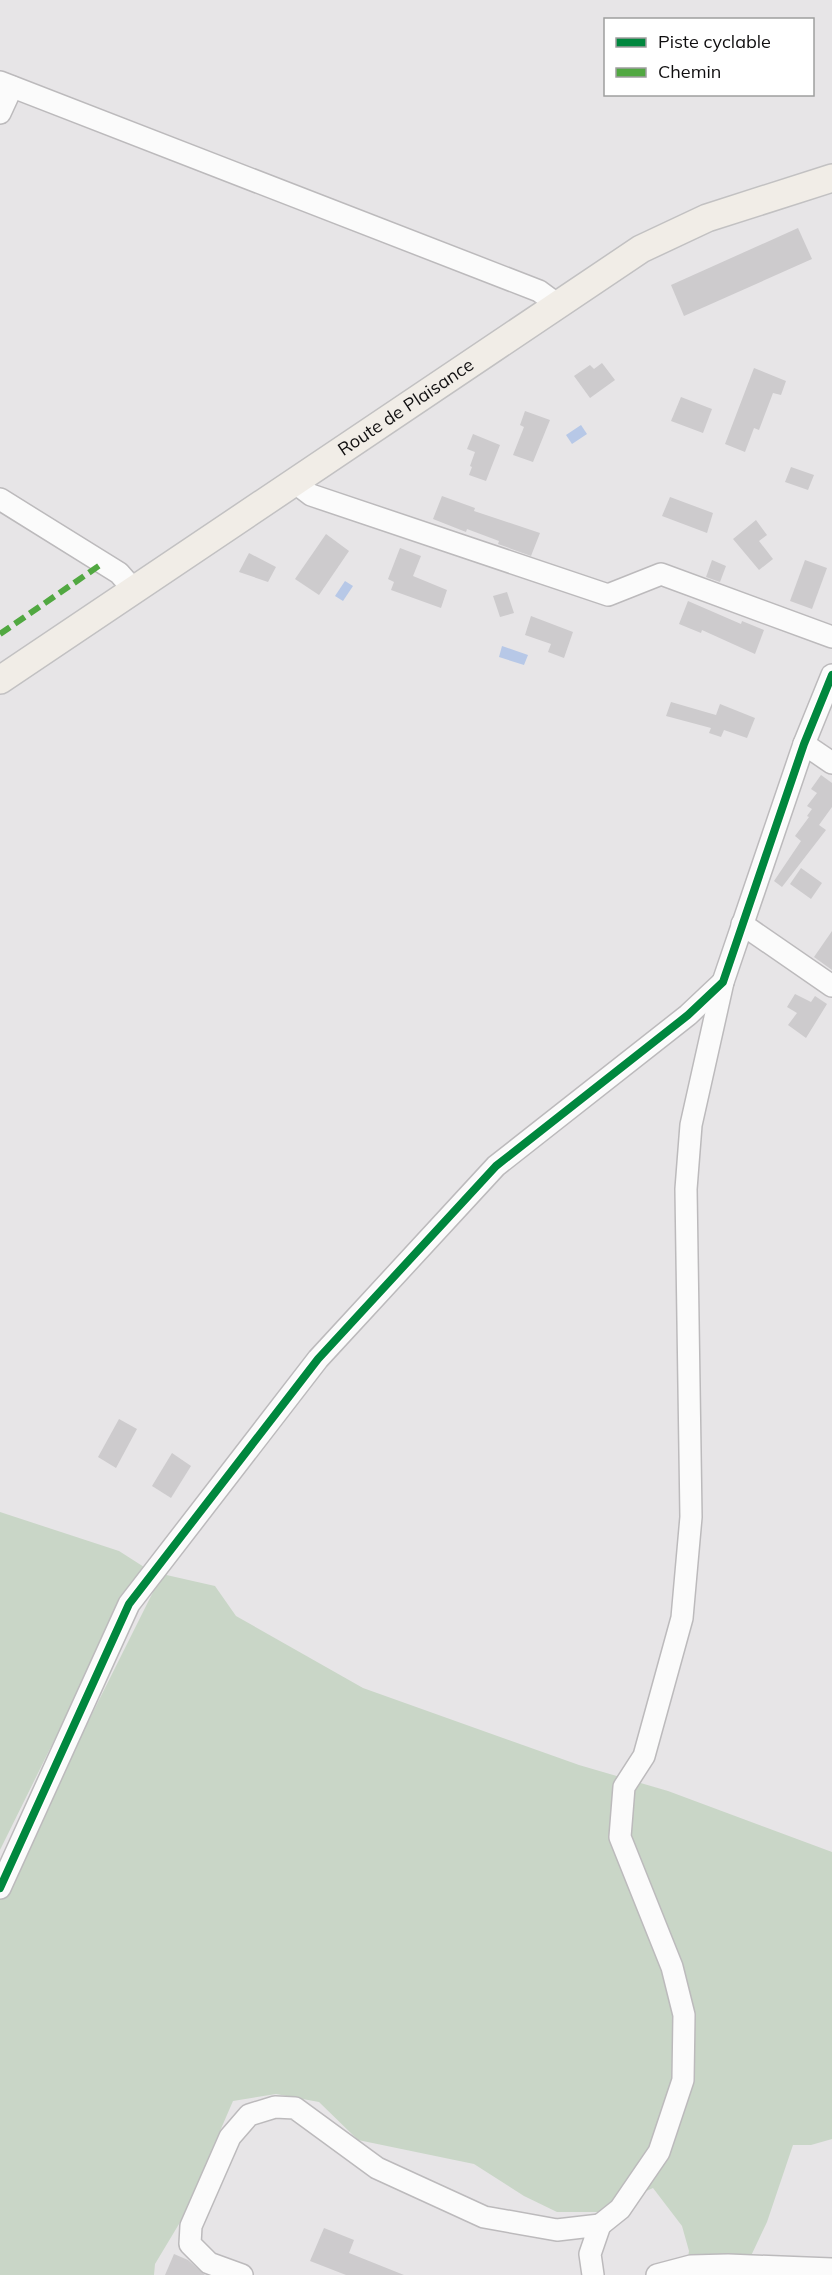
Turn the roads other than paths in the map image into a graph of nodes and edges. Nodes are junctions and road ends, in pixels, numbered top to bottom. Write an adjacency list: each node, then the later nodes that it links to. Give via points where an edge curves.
1 (6, 85): 2 (street); 4 (street, via 539,291)
2 (0, 113)
3 (832, 178): 4 (main road, Route de Plaisance, via 707,218 666,236)
4 (558, 305): 5 (main road, Route de Plaisance)
5 (294, 482): 7 (main road, Route de Plaisance); 8 (street, via 311,495 608,595 661,574)
6 (0, 499): 7 (street, via 119,573)
7 (134, 590): 10 (main road, Route de Plaisance)
8 (832, 637)
9 (832, 675): 11 (street)
10 (0, 680)
11 (804, 744): 12 (street); 13 (street)
12 (832, 763)
13 (742, 924): 14 (street); 15 (street)
14 (723, 982): 16 (street, via 688,1015 496,1166 318,1359 129,1604); 17 (street, via 691,1125 686,1189 691,1517 682,1618 644,1756 624,1787 620,1837 675,1977 684,2015 683,2080 659,2152 620,2209)
15 (832, 986)
16 (0, 1888)
17 (600, 2225): 19 (street, via 557,2230 483,2217 377,2168 295,2108 274,2107 249,2115 230,2137 191,2226 190,2244 209,2263); 20 (street, via 590,2254)
18 (832, 2269): 21 (street, via 692,2266)
19 (242, 2275)
20 (593, 2275)
21 (657, 2275)

